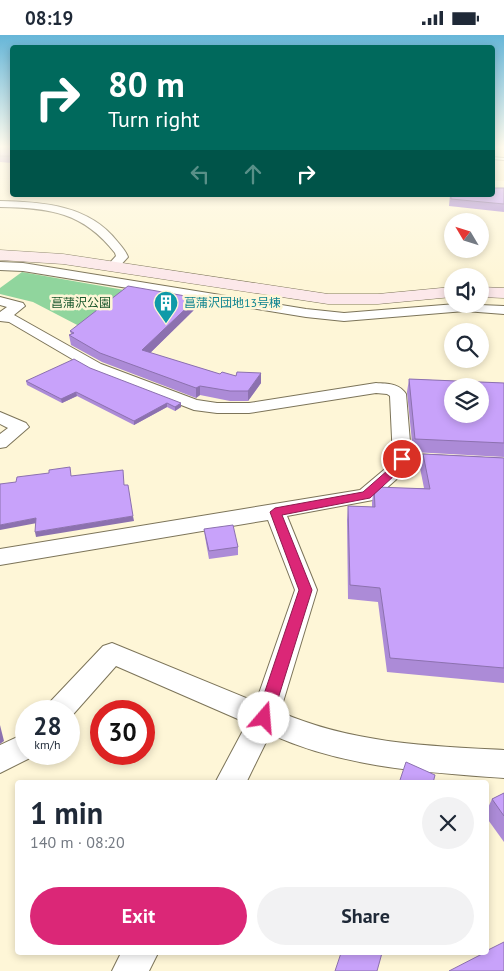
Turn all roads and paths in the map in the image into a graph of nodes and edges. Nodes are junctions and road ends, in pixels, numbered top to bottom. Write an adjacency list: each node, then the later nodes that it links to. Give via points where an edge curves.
1 (0, 204): 5 (street, via 53,208 87,219 121,253 122,257)
2 (0, 255): 3 (street)
3 (27, 256): 4 (street); 5 (street)
4 (7, 266): 6 (street); 11 (street, via 344,317 465,307)
5 (113, 266): 8 (street, via 328,299 378,299)
6 (0, 274)
7 (489, 292): 9 (street)
8 (444, 293)
9 (504, 293)
10 (0, 301): 14 (street, via 18,306 2,317 13,319 96,367 194,405 250,408 376,388 391,389 398,394)
11 (504, 310)
12 (0, 417): 13 (street, via 20,427)
13 (0, 443)
14 (402, 459): 15 (street); 16 (street, via 392,473 366,495)
15 (504, 465)
16 (275, 512): 17 (street); 19 (street, via 306,590)
17 (0, 557)
18 (69, 700): 19 (street, via 112,653)
19 (264, 718): 22 (street, via 301,735 341,747 388,756); 23 (street)
20 (15, 752): 21 (street)
21 (0, 760)
22 (504, 764)
23 (232, 780)
24 (139, 955): 25 (street)
25 (130, 971)

